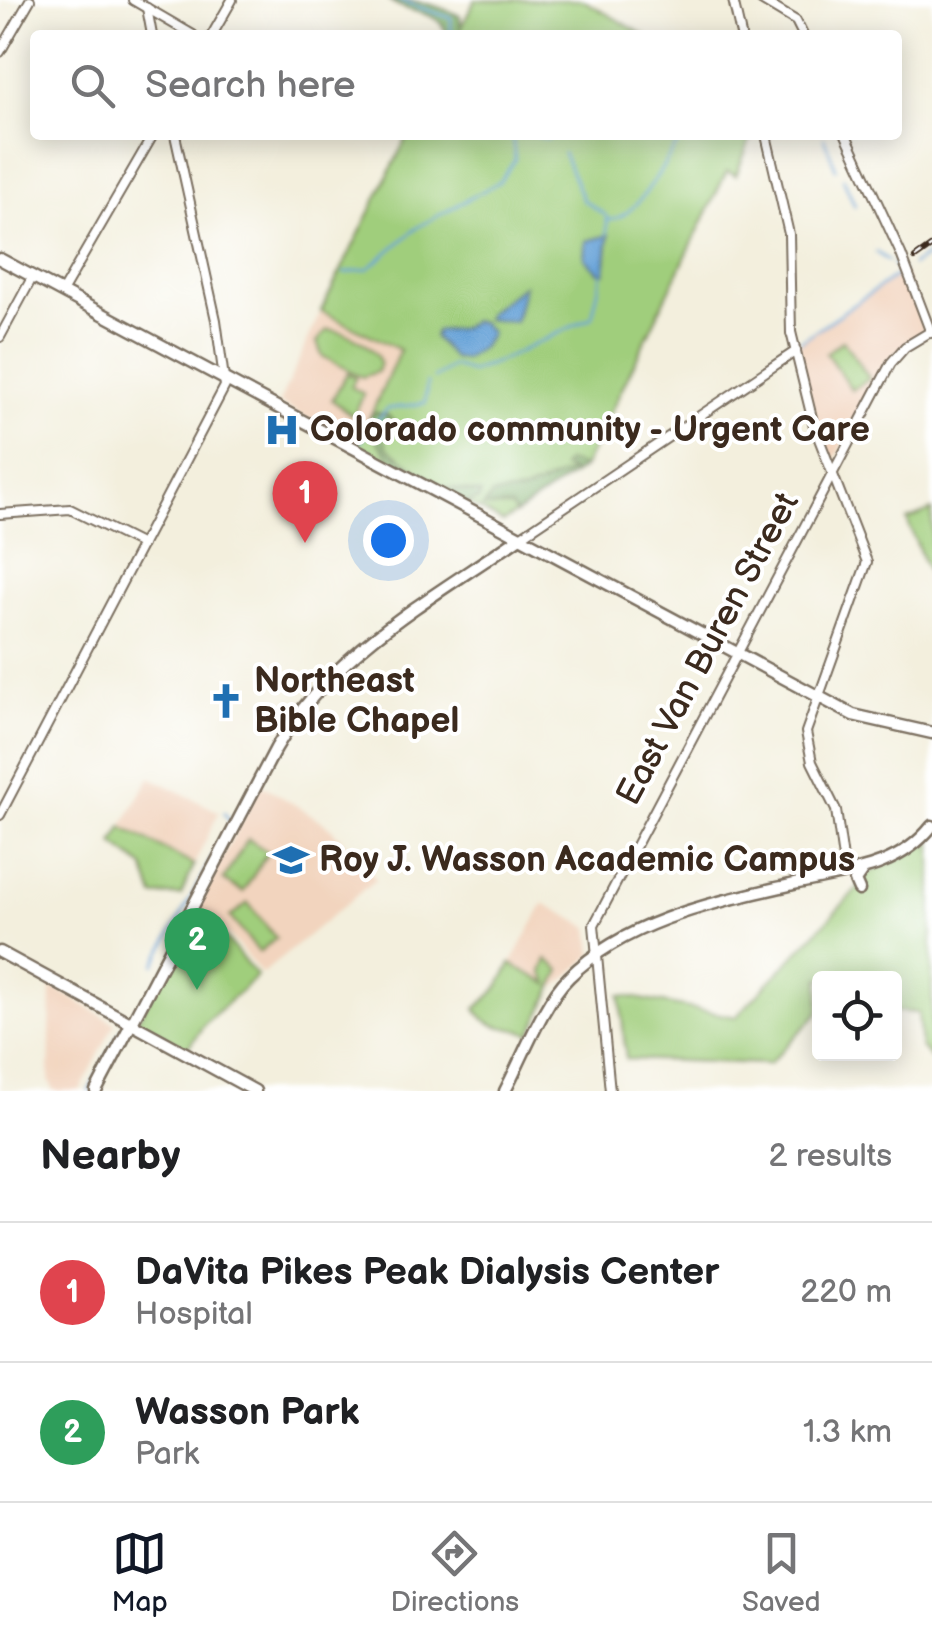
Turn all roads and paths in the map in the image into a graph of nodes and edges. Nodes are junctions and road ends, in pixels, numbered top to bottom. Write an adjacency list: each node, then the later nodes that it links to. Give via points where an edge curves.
1 (30, 0): 12 (street)
2 (133, 0): 6 (street)
3 (232, 0): 9 (street)
4 (733, 0): 10 (street)
5 (761, 0): 11 (street)
6 (146, 8): 7 (street); 8 (street)
7 (151, 30)
8 (184, 30)
9 (215, 30)
10 (740, 30)
11 (801, 30)
12 (0, 52)
13 (151, 140): 19 (street)
14 (177, 140): 25 (street)
15 (767, 140): 21 (street, via 788,230)
16 (848, 140): 20 (street)
17 (0, 259): 18 (main road)
18 (32, 276): 19 (main road); 22 (street)
19 (62, 292): 25 (main road)
20 (931, 334): 26 (street, East Van Buren Street, via 895,357)
21 (791, 336): 23 (street); 24 (street)
22 (0, 337)
23 (797, 355): 24 (street); 26 (street)
24 (782, 360): 28 (street)
25 (226, 380): 28 (main road); 29 (street)
26 (833, 472): 30 (street, East Van Buren Street); 31 (street, via 867,570)
27 (0, 514): 29 (street, via 70,509)
28 (520, 537): 30 (main road); 43 (main road, via 379,634 318,686 276,748)
29 (142, 545): 36 (street)
30 (736, 654): 31 (main road); 42 (street, East Van Buren Street, via 595,922)
31 (816, 697): 32 (main road); 39 (street, via 806,742 836,810)
32 (844, 710): 33 (main road); 34 (main road)
33 (932, 725)
34 (932, 733)
35 (932, 814): 38 (main road, via 912,839)
36 (0, 815)
37 (932, 826): 38 (main road, via 900,855)
38 (866, 868): 39 (main road); 40 (main road, via 855,879)
39 (844, 872): 42 (main road, via 711,903 632,932)
40 (859, 890)
41 (0, 952): 43 (main road)
42 (596, 956): 46 (main road, via 560,987); 47 (street, East Van Buren Street)
43 (130, 1023): 44 (main road); 45 (main road)
44 (96, 1091)
45 (255, 1091)
46 (505, 1091)
47 (610, 1091)

